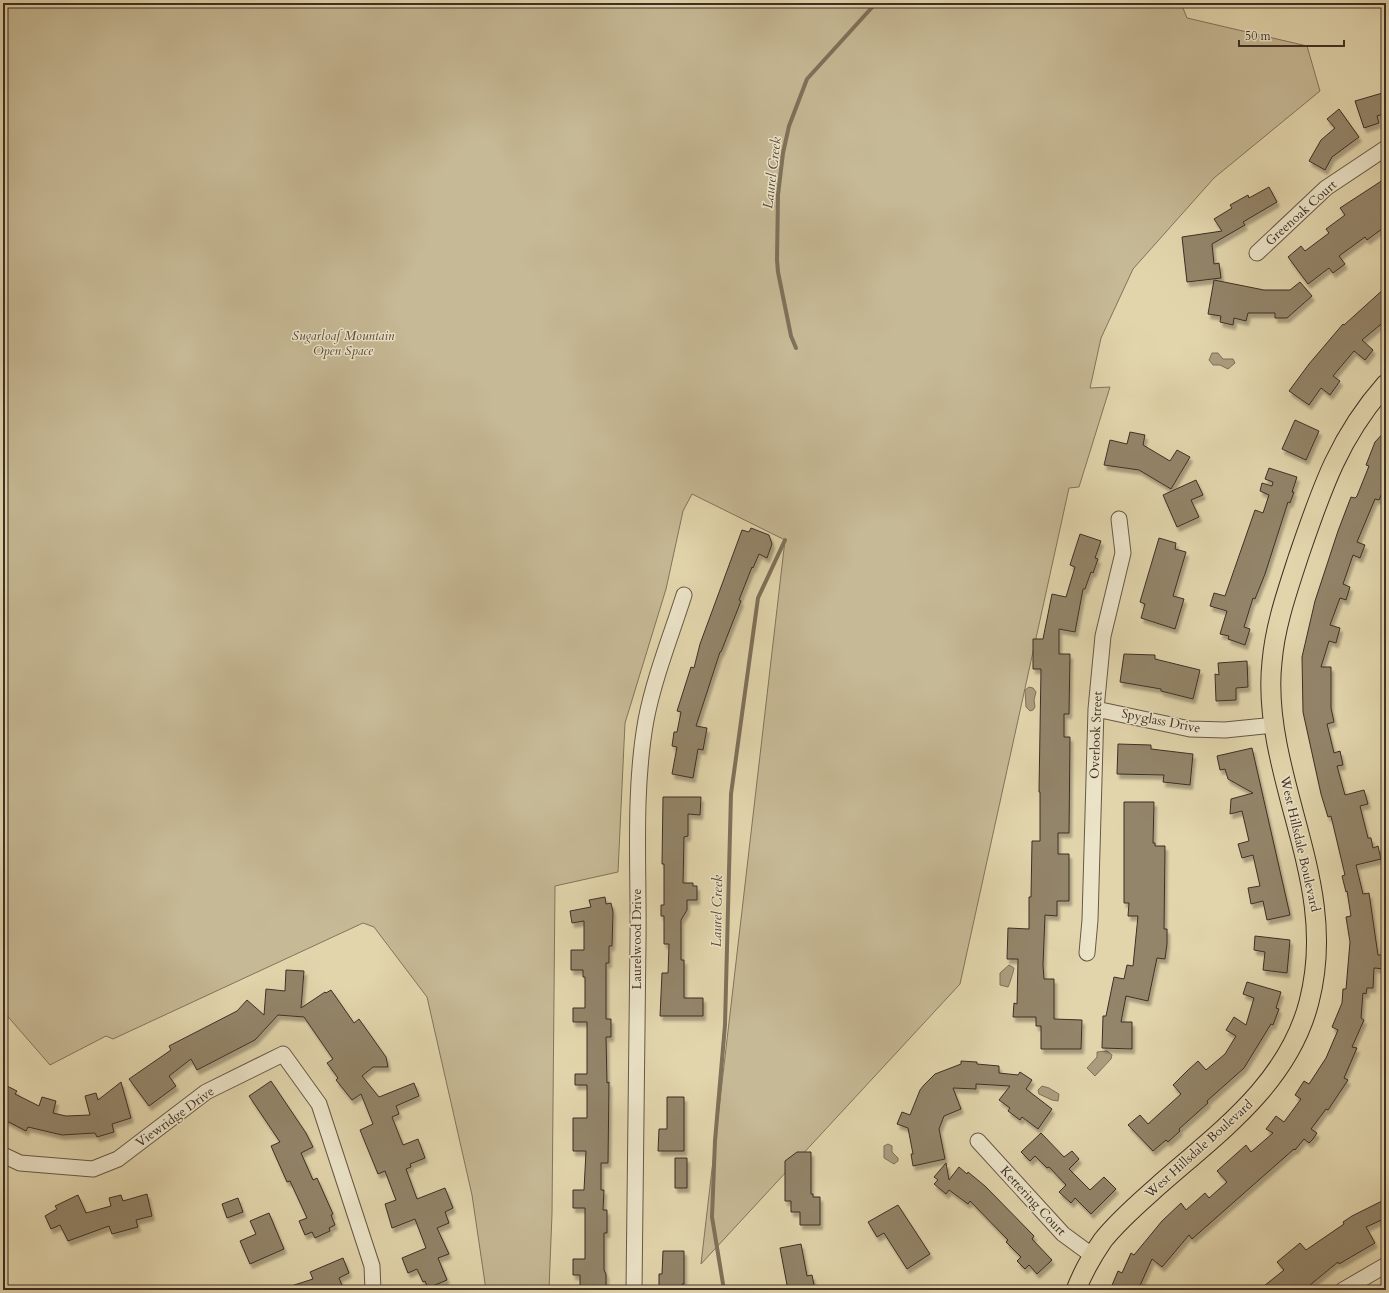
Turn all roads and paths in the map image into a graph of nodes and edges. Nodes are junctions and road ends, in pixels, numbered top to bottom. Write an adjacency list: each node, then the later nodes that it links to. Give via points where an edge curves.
1 (1386, 148): 2 (street, Greenoak Court, via 1326,188)
2 (1257, 253)
3 (1386, 384): 7 (main road, West Hillsdale Boulevard, via 1358,420 1330,469 1285,598 1278,622 1272,662 1271,696)
4 (1119, 519): 6 (street, Overlook Street, via 1123,553 1103,636)
5 (684, 595): 14 (street, Laurelwood Drive, via 646,718 641,753 637,836)
6 (1096, 709): 7 (street, Spyglass Drive, via 1190,729 1225,730); 8 (street, Overlook Street)
7 (1274, 725): 11 (main road, West Hillsdale Boulevard, via 1311,880 1317,918 1317,962 1306,1012 1294,1044 1258,1096 1134,1208 1104,1239)
8 (1087, 954)
9 (978, 1141): 11 (street, Kettering Court, via 1062,1234)
10 (3, 1155): 13 (street, Viewridge Drive, via 20,1163 93,1169 118,1159 206,1092 283,1054 319,1104 372,1266)
11 (1093, 1256): 15 (main road, West Hillsdale Boulevard)
12 (1386, 1265): 16 (street)
13 (373, 1290)
14 (634, 1290)
15 (1076, 1290)
16 (1343, 1290)

